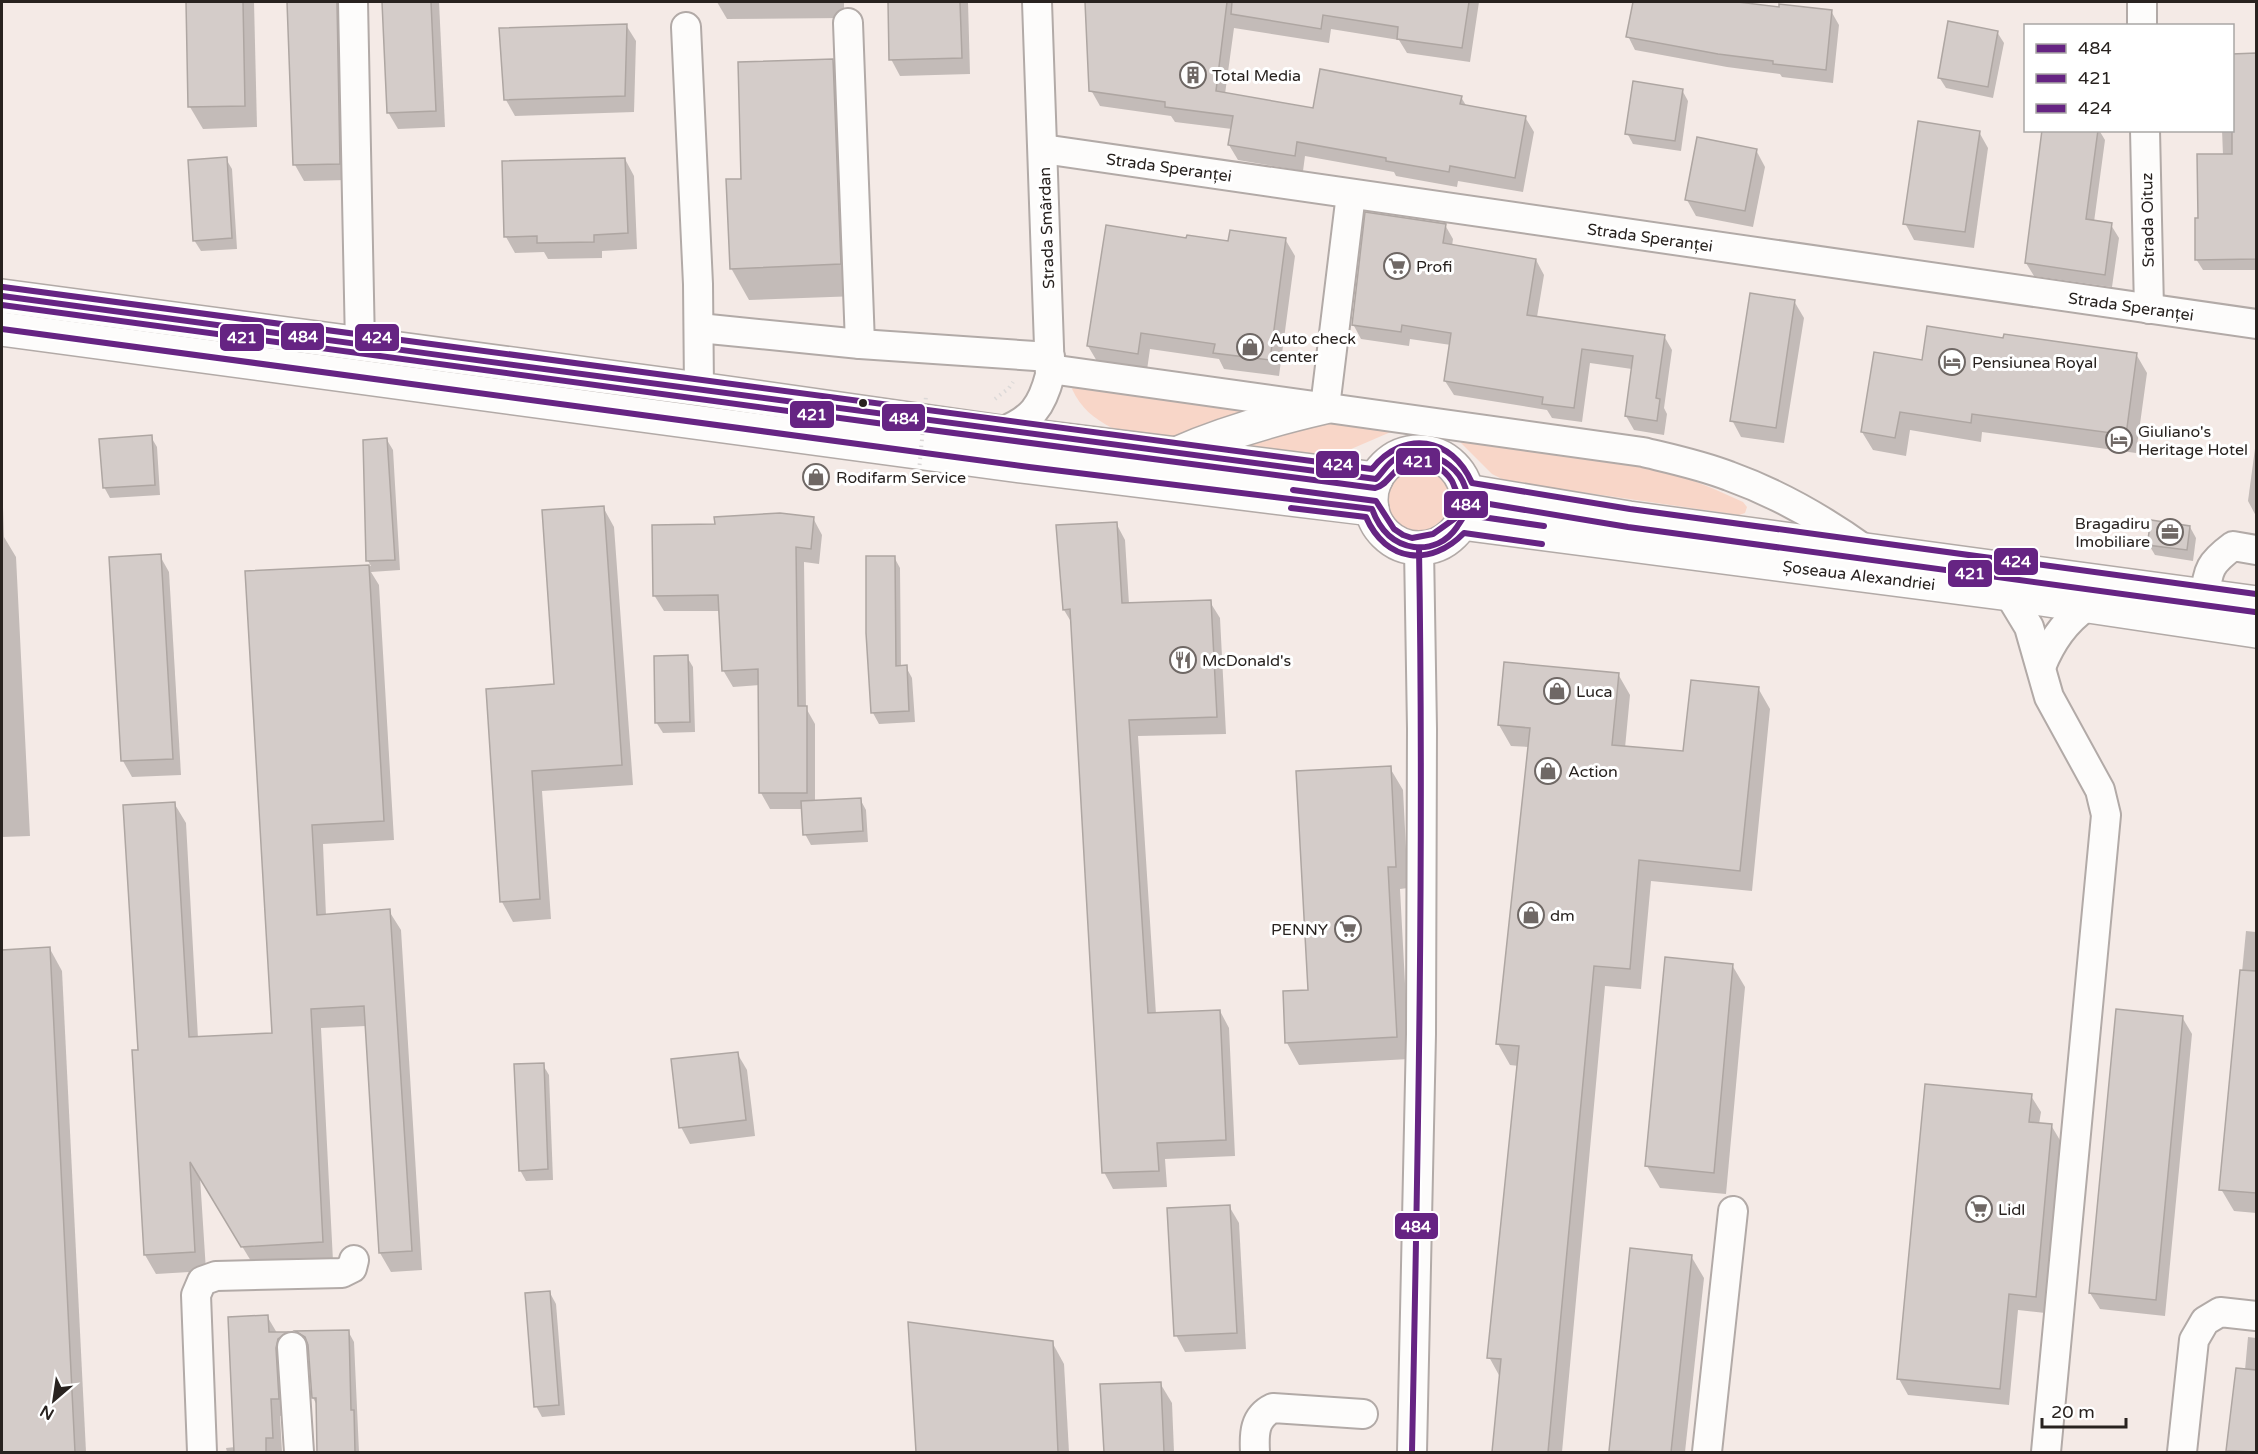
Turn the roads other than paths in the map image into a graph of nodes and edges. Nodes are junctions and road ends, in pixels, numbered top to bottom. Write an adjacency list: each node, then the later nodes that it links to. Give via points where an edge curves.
1 (353, 2): 16 (street)
2 (1037, 2): 8 (street, Strada Smârdan)
3 (2142, 2): 5 (street)
4 (848, 23): 15 (street)
5 (2142, 24)
6 (686, 27): 13 (street)
7 (2145, 132): 11 (street, Strada Oituz)
8 (1043, 149): 9 (street, Strada Speranței); 17 (street, Strada Smârdan)
9 (1351, 194): 11 (street, Strada Speranței); 19 (street)
10 (2, 296): 16 (main road)
11 (2149, 309): 12 (street, Strada Speranței)
12 (2256, 324)
13 (699, 328): 15 (street); 18 (street)
14 (2, 329): 23 (main road, via 1041,468)
15 (860, 344): 17 (street)
16 (360, 345): 18 (main road)
17 (1043, 364): 19 (street); 20 (street, Strada Smârdan, via 1045,393 1037,409 1027,420)
18 (699, 389): 20 (main road)
19 (1325, 407): 21 (main road, via 1248,426); 27 (street, via 1643,452 1691,464 1795,505 1829,523)
20 (1001, 432): 21 (main road)
21 (1176, 454): 23 (main road)
22 (1466, 491): 23 (main road, via 1447,460 1411,452 1389,462); 24 (main road); 27 (main road, Șoseaua Alexandriei)
23 (1374, 494): 25 (main road, via 1382,530 1392,540)
24 (1461, 524): 25 (main road, via 1440,543); 28 (main road, Șoseaua Alexandriei)
25 (1419, 548): 42 (street, via 1421,1034)
26 (2256, 550): 29 (street, via 2233,546 2220,555 2208,572)
27 (1867, 551): 29 (main road, Șoseaua Alexandriei)
28 (2009, 594): 31 (main road, Șoseaua Alexandriei); 33 (street, via 2029,627)
29 (2205, 596): 30 (main road, Șoseaua Alexandriei)
30 (2256, 603)
31 (2086, 607): 32 (main road, Șoseaua Alexandriei); 33 (street, via 2059,633)
32 (2256, 631)
33 (2041, 667): 44 (street, via 2049,697 2100,790 2106,815)
34 (1733, 1211): 43 (street)
35 (354, 1260): 39 (street, via 352,1268 342,1273 216,1276 202,1281 196,1295)
36 (2256, 1316): 45 (street, via 2220,1312 2199,1330 2194,1340)
37 (292, 1347): 40 (street)
38 (1363, 1414): 41 (street, via 1273,1408 1255,1426)
39 (202, 1452)
40 (299, 1452)
41 (1255, 1452)
42 (1412, 1452)
43 (1707, 1452)
44 (2046, 1452)
45 (2182, 1452)

